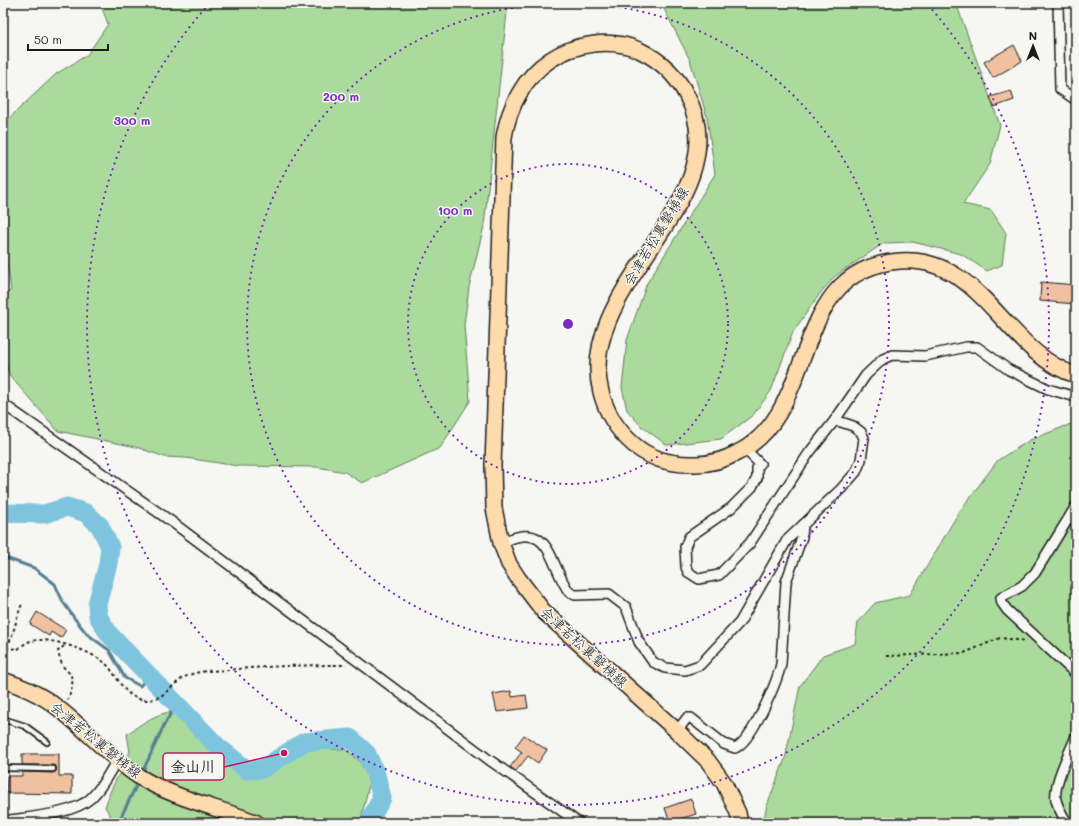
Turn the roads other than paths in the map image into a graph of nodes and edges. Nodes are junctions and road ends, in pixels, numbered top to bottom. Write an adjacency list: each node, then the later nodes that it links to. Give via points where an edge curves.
1 (1058, 3): 2 (street, via 1060,89)
2 (1076, 100)
3 (1076, 375): 7 (main road, 会津若松裏磐梯線, via 1046,360 1021,339 972,287 950,272 928,263 900,261 872,266 849,278 820,313 790,393 772,422)
4 (1076, 397): 6 (street, via 1048,389 1009,370 977,347 966,347 925,356 892,355 883,359 866,375)
5 (3, 404): 24 (street, via 172,522 488,759)
6 (835, 420): 7 (street, via 809,453 750,542 719,575 699,579 688,572 685,547 689,537 730,508 752,487 760,464); 9 (street, via 853,426 861,432 864,447 861,460 856,472)
7 (745, 449): 10 (main road, 会津若松裏磐梯線, via 718,462 703,464 687,465 659,459 635,446 618,430 604,404 599,384 598,357 602,335 620,297 661,234 690,179 697,151 697,126 685,91 669,71 647,54 633,48 603,43 564,52 542,65 522,88 507,121 504,137 493,466 494,508)
8 (1076, 506): 11 (street, via 1035,573 1022,586 1001,598 1007,610)
9 (803, 526): 10 (street, via 787,540 740,622 700,665 686,670 666,668 653,662 639,642 626,607 610,594 575,595 569,592 539,538 518,537); 14 (street, via 802,537 786,582 778,677 758,719 740,746 735,748 724,744 691,718 687,718)
10 (501, 543): 14 (main road, 会津若松裏磐梯線, via 509,564 544,612)
11 (1076, 674)
12 (3, 680): 19 (main road, 会津若松裏磐梯線, via 48,700)
13 (3, 719): 17 (lane, via 25,726)
14 (677, 731): 25 (main road, 会津若松裏磐梯線, via 717,772)
15 (1076, 736): 26 (street, via 1056,794 1058,807)
16 (3, 742): 18 (lane)
17 (47, 742)
18 (3, 751)
19 (116, 760): 22 (street, via 100,788 80,806); 23 (main road, 会津若松裏磐梯線, via 138,776 176,796)
20 (3, 768): 21 (lane)
21 (53, 769)
22 (3, 821)
23 (257, 823)
24 (579, 823)
25 (740, 823)
26 (1067, 823)

